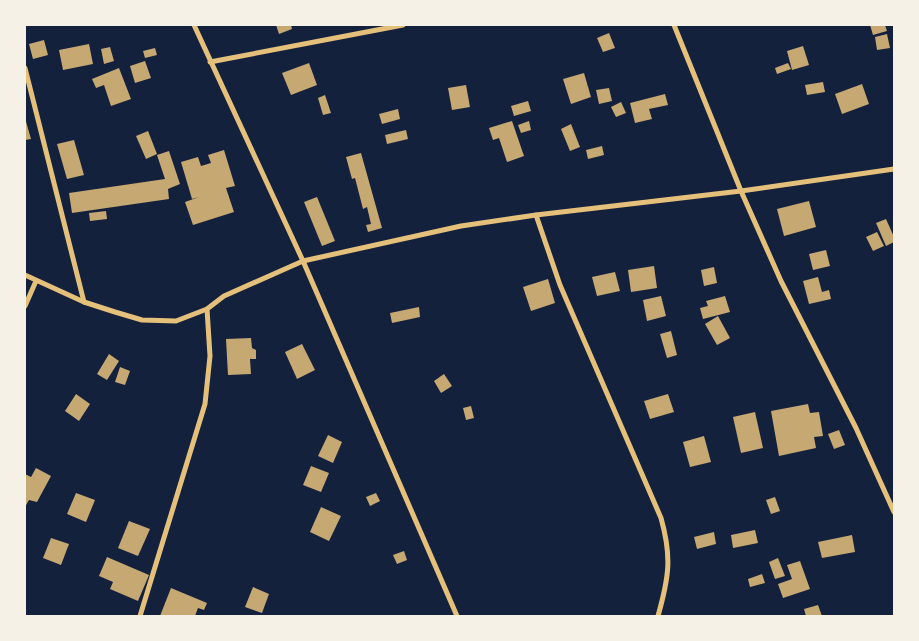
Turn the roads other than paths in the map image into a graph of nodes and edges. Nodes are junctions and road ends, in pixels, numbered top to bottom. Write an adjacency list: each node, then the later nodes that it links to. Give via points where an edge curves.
1 (194, 25): 4 (street)
2 (403, 25): 4 (street)
3 (674, 25): 7 (street)
4 (210, 62): 9 (street)
5 (25, 68): 12 (street)
6 (894, 169): 7 (street)
7 (741, 191): 8 (street); 15 (street, via 781,281 852,420)
8 (536, 215): 9 (street, via 461,226); 18 (street, via 560,285 661,518 669,566)
9 (303, 260): 14 (street, via 224,296); 17 (street)
10 (25, 275): 11 (street)
11 (36, 281): 12 (street); 13 (street)
12 (84, 302): 14 (street, via 142,320 161,322 176,321)
13 (25, 306)
14 (207, 309): 16 (street, via 210,356 205,404)
15 (894, 512)
16 (140, 616)
17 (457, 616)
18 (658, 616)

